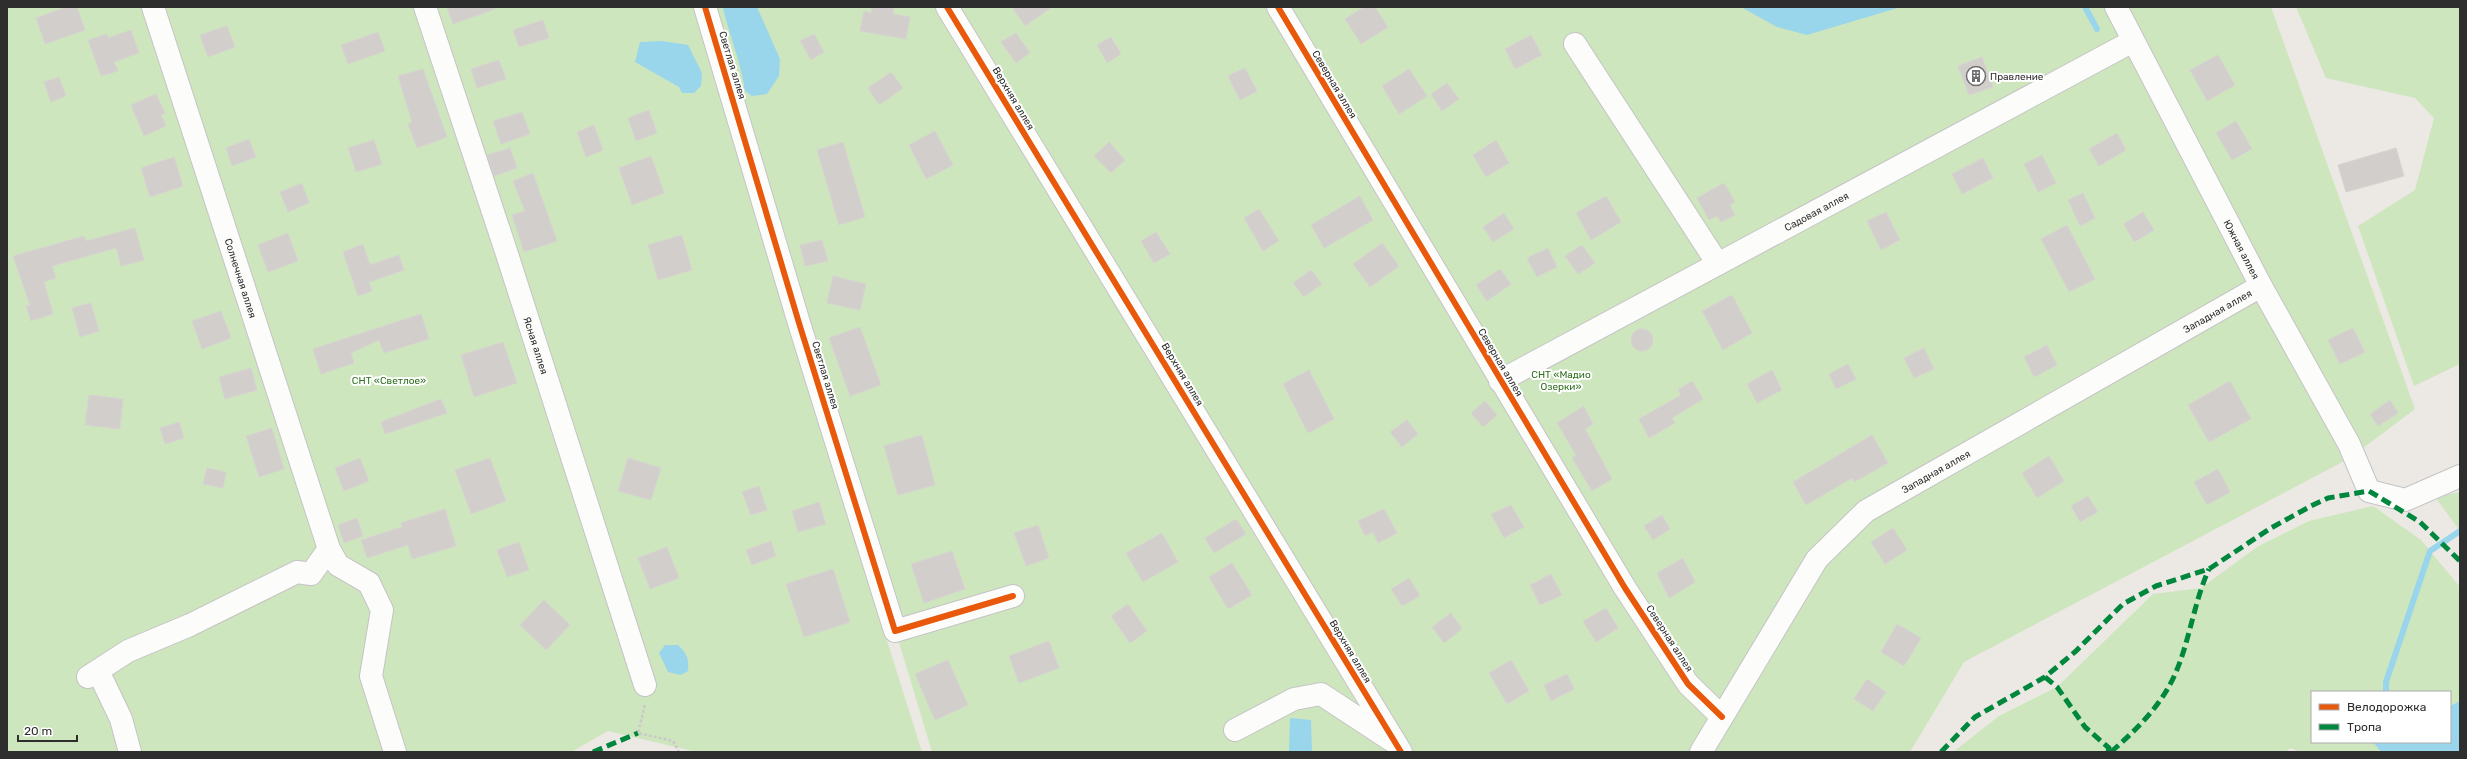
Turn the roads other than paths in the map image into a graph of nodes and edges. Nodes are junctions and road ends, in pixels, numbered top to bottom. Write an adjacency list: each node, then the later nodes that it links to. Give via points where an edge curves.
1 (152, 7): 13 (street, Солнечная аллея)
2 (425, 7): 15 (street, Ясная аллея)
3 (705, 7): 14 (street, Светлая аллея, via 799,323 896,631)
4 (947, 7): 18 (street, Верхняя аллея)
5 (1278, 7): 11 (street, Северная аллея)
6 (2116, 7): 7 (street, Южная аллея)
7 (2133, 41): 9 (street, Садовая аллея); 10 (street, Южная аллея)
8 (1575, 44): 9 (street)
9 (1718, 264): 11 (street, Садовая аллея)
10 (2261, 286): 12 (street, Южная аллея, via 2348,444 2370,492 2405,500); 16 (street, Западная аллея, via 1866,512 1818,558)
11 (1500, 381): 16 (street, Северная аллея, via 1625,588 1688,684)
12 (2460, 476)
13 (329, 549): 19 (street, via 311,574 297,572 190,626 128,651 93,674 121,719); 20 (street, Солнечная аллея, via 338,565 369,583 382,610 371,676)
14 (1013, 596)
15 (645, 685)
16 (1722, 717): 21 (street, Западная аллея)
17 (1236, 730): 18 (street, via 1294,699 1321,694)
18 (1399, 748)
19 (130, 752)
20 (395, 752)
21 (1701, 752)

